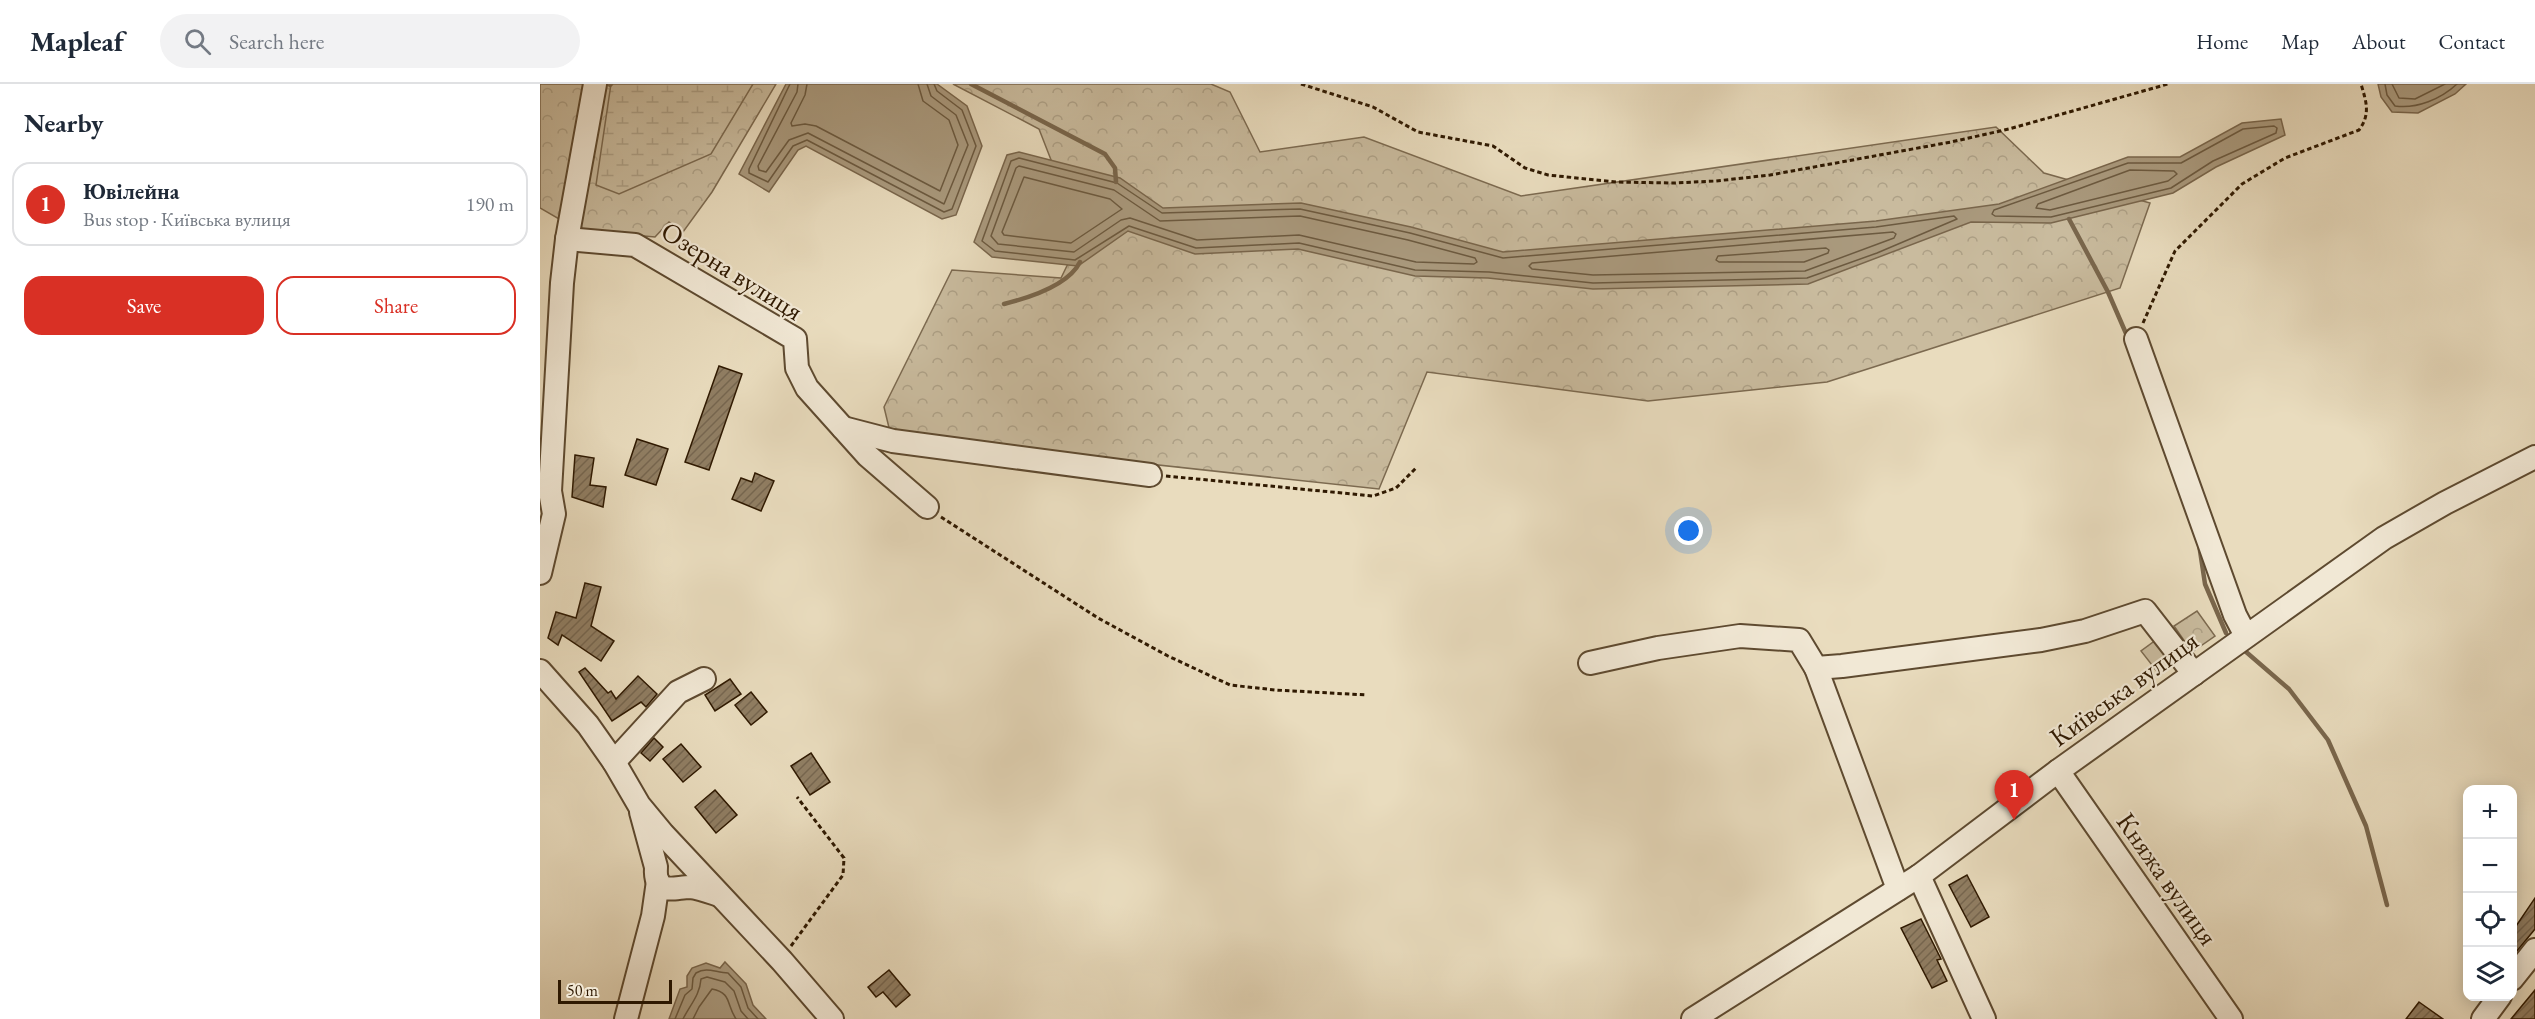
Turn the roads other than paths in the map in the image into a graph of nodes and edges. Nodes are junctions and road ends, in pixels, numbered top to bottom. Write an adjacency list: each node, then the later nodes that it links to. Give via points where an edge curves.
1 (595, 84): 2 (street)
2 (567, 239): 4 (street, Озерна вулиця, via 636,245 795,339 796,368 807,388); 7 (street)
3 (2136, 339): 10 (street, via 2235,615)
4 (843, 428): 6 (street, via 893,441); 8 (street, Озерна вулиця, via 868,456)
5 (2535, 457): 10 (street, Київська вулиця, via 2384,538)
6 (1150, 475)
7 (545, 484): 9 (street, via 554,514)
8 (927, 507)
9 (540, 573)
10 (2246, 636): 14 (street, Київська вулиця)
11 (1590, 663): 12 (street, via 1740,636 1798,640)
12 (1816, 668): 14 (street, via 2041,640 2085,631 2145,611); 23 (street)
13 (540, 671): 16 (street, via 588,725)
14 (2194, 674): 17 (street, Київська вулиця)
15 (704, 679): 16 (street, via 678,692)
16 (614, 762): 18 (street)
17 (2058, 771): 21 (street, Київська вулиця); 33 (street, Княжа вулиця)
18 (639, 805): 19 (street); 20 (street)
19 (690, 861): 20 (street, via 681,854 666,855); 22 (street, via 693,877); 24 (street)
20 (657, 874): 22 (street, via 664,888); 25 (street)
21 (1919, 876): 23 (street, Київська вулиця); 32 (street)
22 (684, 888): 24 (street); 25 (street)
23 (1898, 889): 31 (street, Київська вулиця)
24 (719, 895): 30 (street)
25 (653, 916): 29 (street)
26 (2535, 950): 27 (street)
27 (2517, 973)
28 (2496, 1001): 34 (street)
29 (626, 1019)
30 (832, 1019)
31 (1693, 1019)
32 (1984, 1019)
33 (2231, 1019)
34 (2482, 1019)

